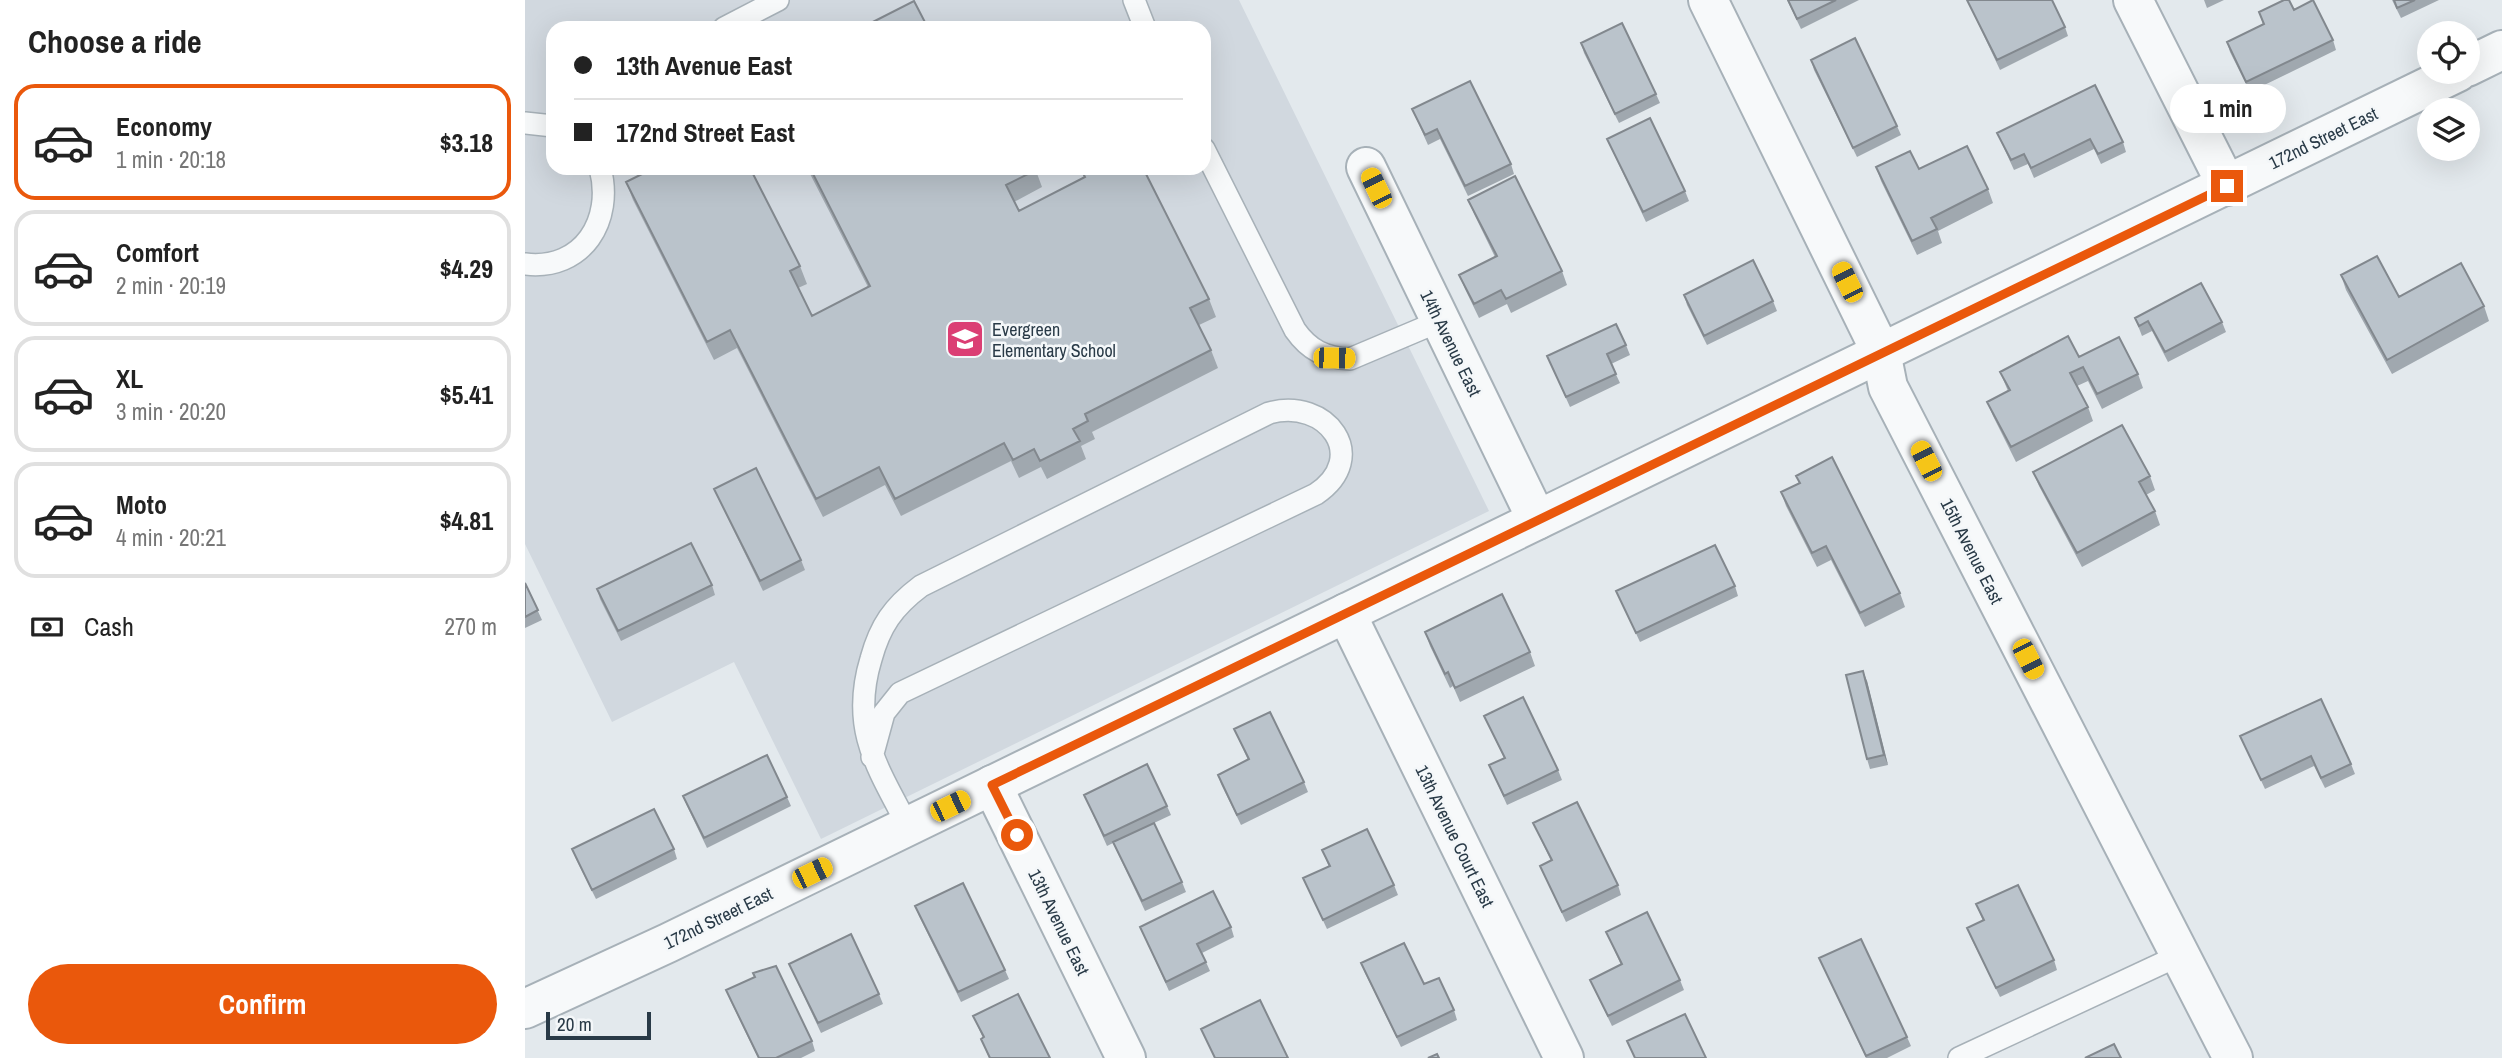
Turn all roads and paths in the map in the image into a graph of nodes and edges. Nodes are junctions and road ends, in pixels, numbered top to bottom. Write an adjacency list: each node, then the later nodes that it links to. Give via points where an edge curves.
1 (778, 0): 5 (lane)
2 (1134, 0): 6 (lane)
3 (1708, 0): 18 (street, 15th Avenue East)
4 (2133, 0): 15 (street)
5 (738, 21)
6 (1142, 21)
7 (2502, 50): 8 (street)
8 (2480, 61)
9 (2434, 84): 15 (street, 172nd Street East)
10 (525, 123): 11 (lane)
11 (546, 125)
12 (1211, 163): 17 (lane, via 1305,344 1334,358 1350,359)
13 (1366, 167): 17 (street, 14th Avenue East)
14 (602, 175): 16 (lane, via 604,210 595,232 559,261)
15 (2227, 186): 18 (street, 172nd Street East)
16 (525, 264)
17 (1440, 321): 19 (street, 14th Avenue East)
18 (1881, 352): 19 (street, 172nd Street East); 24 (street, 15th Avenue East, via 1888,387)
19 (1537, 520): 20 (street, 172nd Street East)
20 (1346, 613): 22 (street, 172nd Street East); 27 (street, 13th Avenue Court East)
21 (872, 757): 21 (lane, via 884,713 900,693 1331,484 1342,460 1331,427 1318,415 1304,411 1287,408 1269,414 921,586 886,618 864,681 862,710); 23 (lane)
22 (992, 785): 23 (street, 172nd Street East); 26 (street, 13th Avenue East)
23 (908, 826): 25 (street, 172nd Street East)
24 (2180, 955): 28 (lane); 29 (street, 15th Avenue East)
25 (525, 1009)
26 (1126, 1058)
27 (1564, 1058)
28 (1959, 1058)
29 (2233, 1058)

